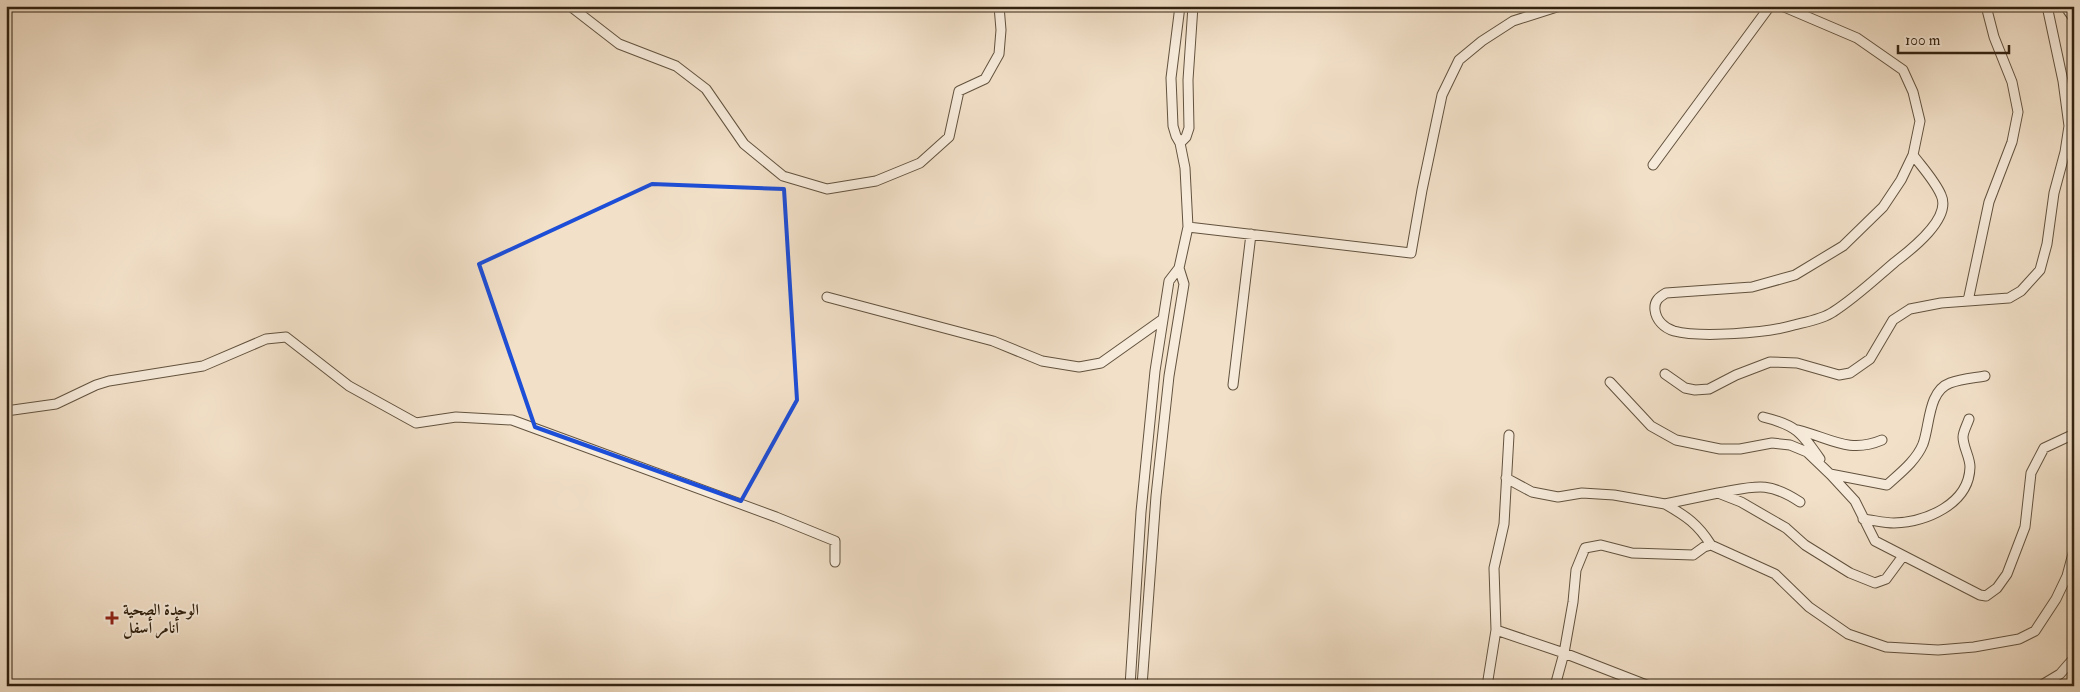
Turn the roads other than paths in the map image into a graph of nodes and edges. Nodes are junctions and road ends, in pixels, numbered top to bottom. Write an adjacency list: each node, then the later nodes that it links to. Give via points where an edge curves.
1 (570, 6): 2 (street, via 619,44 676,66 706,89 744,144 783,176 827,188 876,181 920,163 949,137 959,91 985,79 999,54 1002,30)
2 (999, 6)
3 (1180, 6): 12 (street, via 1171,78 1173,126)
4 (1193, 6): 12 (street, via 1188,80 1189,128)
5 (1560, 6): 16 (street, via 1513,21 1459,60 1442,95 1411,253)
6 (1770, 6): 14 (street)
7 (1782, 6): 13 (street, via 1857,38 1904,70 1920,120)
8 (1986, 6): 19 (street, via 2012,82 2018,112 2012,142 1989,202)
9 (2047, 6): 19 (street, via 2069,126 2047,244 2040,270 2021,291 2009,298)
10 (2065, 6): 11 (street)
11 (2074, 20)
12 (1180, 143): 15 (street, via 1188,191)
13 (1913, 155): 13 (street, via 1883,206 1843,246 1795,275 1752,287 1666,293 1657,298 1654,306 1662,325 1673,331 1732,334 1792,326 1832,313 1904,255 1938,222 1944,209 1942,196)
14 (1653, 165)
15 (1188, 227): 16 (street); 17 (street)
16 (1251, 234): 24 (street)
17 (1179, 268): 20 (street, via 1169,281); 46 (street, via 1184,284 1169,376 1156,496)
18 (827, 297): 20 (street, via 993,341 1042,361 1080,367 1101,363)
19 (1968, 301): 21 (street, via 1910,309 1893,320 1870,359 1850,373 1839,375 1797,363 1770,362 1709,389 1695,390 1685,388)
20 (1163, 319): 45 (street, via 1141,512)
21 (1665, 374)
22 (1985, 376): 32 (street, via 1944,385 1935,396 1922,446 1910,464 1887,485)
23 (1610, 382): 32 (street, via 1651,426 1676,440 1720,449 1790,445 1807,452)
24 (1233, 385)
25 (6, 410): 41 (street, via 56,404 110,381 203,366 266,339 286,336 349,386 416,423 456,417 512,420 835,541)
26 (1763, 417): 28 (street, via 1785,422)
27 (1970, 420): 37 (street, via 1963,436 1970,467 1966,485 1954,501 1937,514 1913,521 1892,523)
28 (1798, 430): 31 (street, via 1855,447 1869,446); 32 (street)
29 (2074, 434): 40 (street, via 2044,448 2031,473 2025,527 2007,574 1990,593 1980,595)
30 (1509, 435): 33 (street)
31 (1882, 440)
32 (1831, 475): 37 (street, via 1855,501)
33 (1506, 478): 36 (street, via 1532,492 1558,497 1582,493 1614,494); 42 (street, via 1504,524 1494,568)
34 (1718, 493): 35 (street, via 1750,486 1768,487); 36 (street); 40 (street, via 1741,502 1786,528 1805,545 1850,573 1875,583 1886,579)
35 (1800, 502)
36 (1665, 504): 38 (street, via 1702,530)
37 (1864, 518): 40 (street, via 1875,541)
38 (1711, 544): 39 (street, via 1775,574 1809,607 1848,634 1886,647 1938,650 1974,647 2019,638 2035,631 2067,576); 43 (street, via 1693,555 1632,553 1601,545 1586,548 1576,570)
39 (2074, 550)
40 (1903, 556)
41 (835, 562)
42 (1496, 630): 43 (street); 47 (street)
43 (1564, 653): 48 (street); 49 (street)
44 (2074, 658): 50 (street, via 2060,674)
45 (1130, 686)
46 (1142, 686)
47 (1487, 686)
48 (1555, 686)
49 (1649, 686)
50 (2040, 686)

